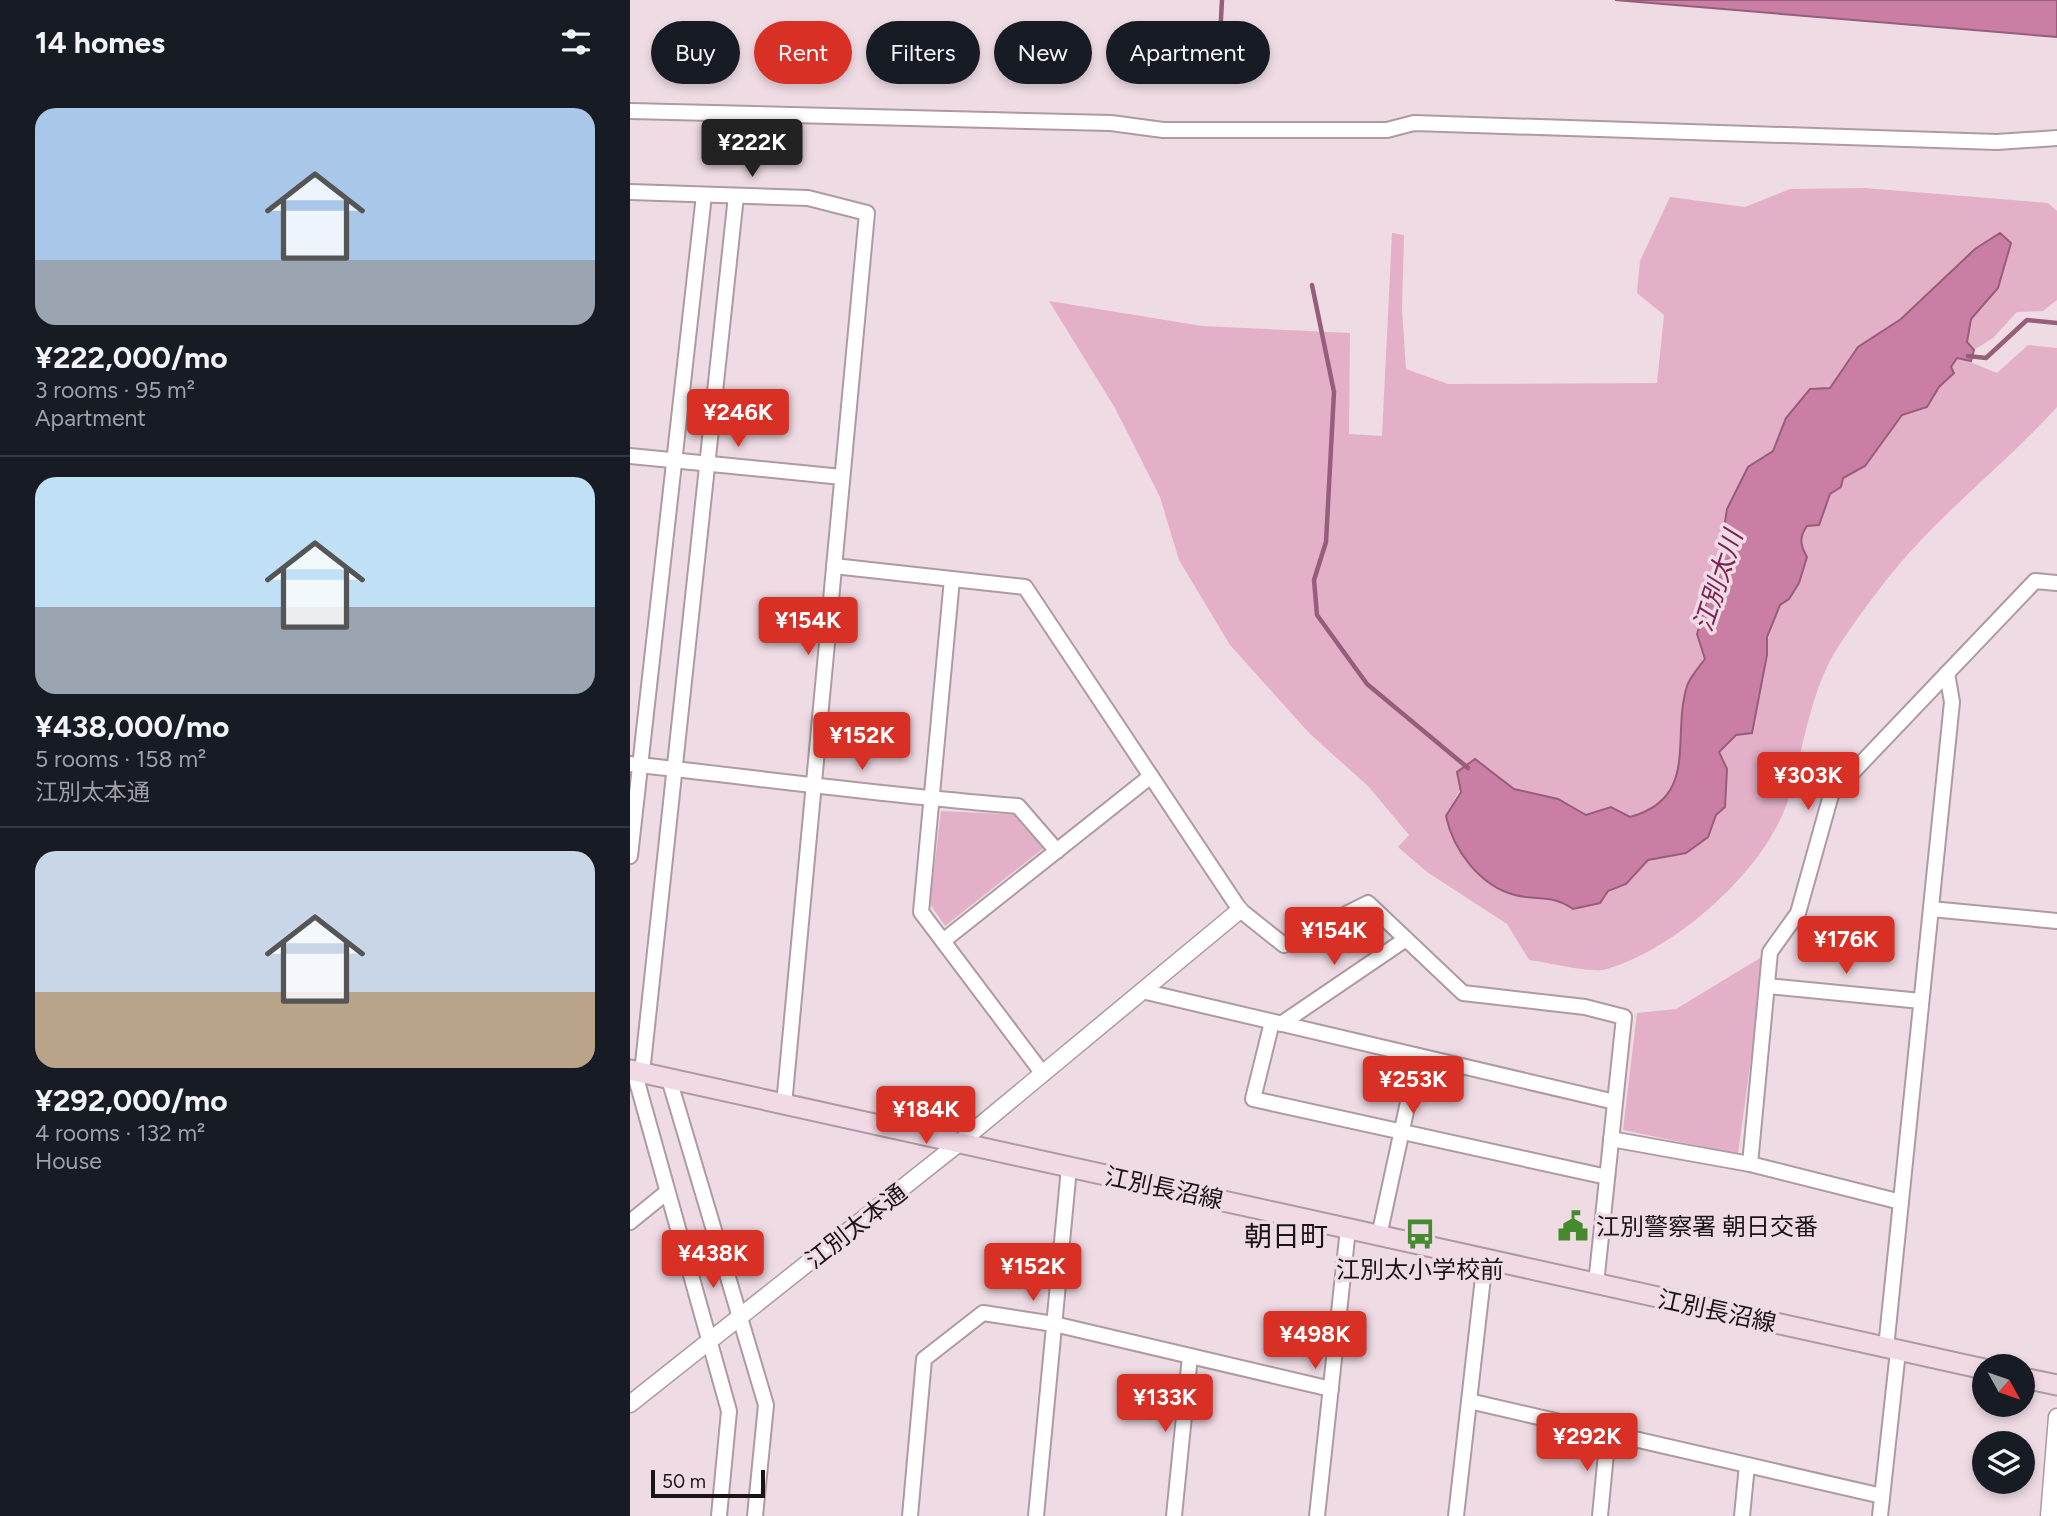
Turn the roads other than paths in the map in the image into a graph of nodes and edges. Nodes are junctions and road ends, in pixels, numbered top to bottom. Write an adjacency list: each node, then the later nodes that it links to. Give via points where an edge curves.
1 (630, 111): 2 (street, via 1111,123 1163,130 1387,130 1414,123 1997,142)
2 (2057, 138)
3 (630, 192): 4 (street)
4 (704, 195): 5 (street); 7 (street)
5 (736, 196): 8 (street); 9 (street, via 808,198 867,213)
6 (630, 456): 7 (street)
7 (674, 461): 8 (street); 14 (street)
8 (707, 464): 9 (street); 15 (street)
9 (842, 477): 10 (street)
10 (834, 566): 11 (street); 17 (street)
11 (951, 579): 16 (street, via 1025,587); 18 (street)
12 (2057, 583): 13 (street, via 2035,581)
13 (1947, 673): 21 (street, via 1952,702); 26 (street, via 1831,795 1798,913 1770,952)
14 (635, 765): 15 (street); 20 (street)
15 (675, 769): 17 (street); 31 (street)
16 (1151, 776): 19 (street); 22 (street)
17 (814, 783): 18 (street); 35 (street)
18 (931, 800): 19 (street, via 1018,806); 25 (street, via 921,912)
19 (1057, 851): 25 (street)
20 (630, 856)
21 (1931, 909): 23 (street); 28 (street)
22 (1240, 910): 24 (street, via 1284,945 1368,903); 27 (street, 江別太本通)
23 (2057, 921)
24 (1406, 939): 29 (street); 34 (street, via 1463,993 1585,1007 1625,1017)
25 (943, 942): 32 (street)
26 (1768, 986): 28 (street); 39 (street)
27 (1142, 991): 29 (street); 32 (street, 江別太本通)
28 (1921, 1001): 43 (street)
29 (1277, 1023): 30 (street); 36 (street, via 1253,1099)
30 (1418, 1056): 34 (street); 36 (street)
31 (635, 1072): 33 (main road, 江別長沼線); 42 (street)
32 (1043, 1074): 38 (street, 江別太本通)
33 (669, 1079): 35 (main road, 江別長沼線); 49 (street)
34 (1615, 1102): 37 (street)
35 (785, 1105): 38 (main road, 江別長沼線)
36 (1402, 1132): 41 (street); 46 (street)
37 (1611, 1139): 39 (street); 41 (street)
38 (960, 1143): 40 (main road, 江別長沼線); 49 (street, 江別太本通)
39 (1750, 1164): 43 (street)
40 (1069, 1167): 45 (main road, 江別長沼線); 50 (street)
41 (1607, 1177): 48 (street)
42 (667, 1192): 44 (street); 51 (street)
43 (1900, 1202): 52 (street)
44 (630, 1222)
45 (1348, 1229): 46 (main road, 江別長沼線); 57 (street)
46 (1379, 1236): 47 (main road, 江別長沼線)
47 (1485, 1259): 48 (main road, 江別長沼線); 58 (street)
48 (1596, 1284): 52 (main road, 江別長沼線)
49 (738, 1319): 51 (street, 江別太本通); 65 (street, via 766,1405)
50 (1054, 1324): 53 (street); 66 (street, via 984,1313 924,1359); 67 (street)
51 (709, 1342): 59 (street, 江別太本通); 64 (street, via 729,1411)
52 (1892, 1349): 54 (main road, 江別長沼線); 63 (street)
53 (1190, 1356): 57 (street); 68 (street)
54 (1972, 1367)
55 (2035, 1380): 56 (main road)
56 (2057, 1385)
57 (1331, 1389): 69 (street)
58 (1468, 1401): 61 (street); 70 (street)
59 (630, 1404)
60 (2057, 1417): 74 (street)
61 (1608, 1433): 62 (street); 71 (street)
62 (1747, 1465): 63 (street); 72 (street)
63 (1882, 1496): 73 (street)
64 (719, 1516)
65 (755, 1516)
66 (910, 1516)
67 (1036, 1516)
68 (1174, 1516)
69 (1317, 1516)
70 (1456, 1516)
71 (1600, 1516)
72 (1742, 1516)
73 (1880, 1516)
74 (2049, 1516)

